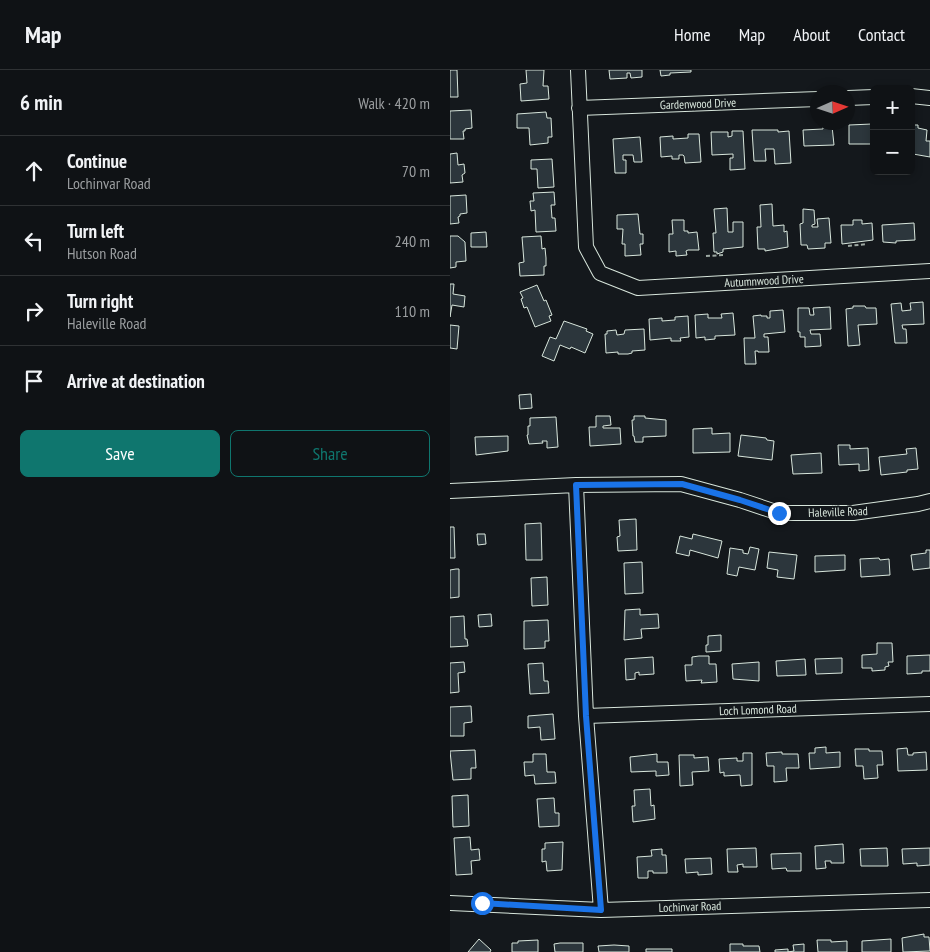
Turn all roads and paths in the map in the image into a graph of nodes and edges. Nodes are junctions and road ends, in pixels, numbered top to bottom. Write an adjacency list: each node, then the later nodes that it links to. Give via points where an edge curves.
1 (578, 70): 7 (street)
2 (915, 96): 5 (street)
3 (870, 97): 4 (street)
4 (855, 98)
5 (930, 98)
6 (810, 99): 7 (street, Gardenwood Drive)
7 (580, 108): 12 (street, Autumnwood Drive, via 586,247 600,273 638,288)
8 (867, 244): 9 (path)
9 (848, 246)
10 (724, 255): 11 (path)
11 (706, 256)
12 (930, 271)
13 (576, 485): 14 (street, Haleville Road); 15 (street, Haleville Road, via 682,484 779,513 854,513); 17 (street)
14 (450, 491)
15 (930, 501)
16 (930, 704): 17 (street, Loch Lomond Road)
17 (586, 716): 20 (street)
18 (930, 900): 20 (street, Lochinvar Road)
19 (450, 903): 20 (street, Lochinvar Road)
20 (601, 910)

